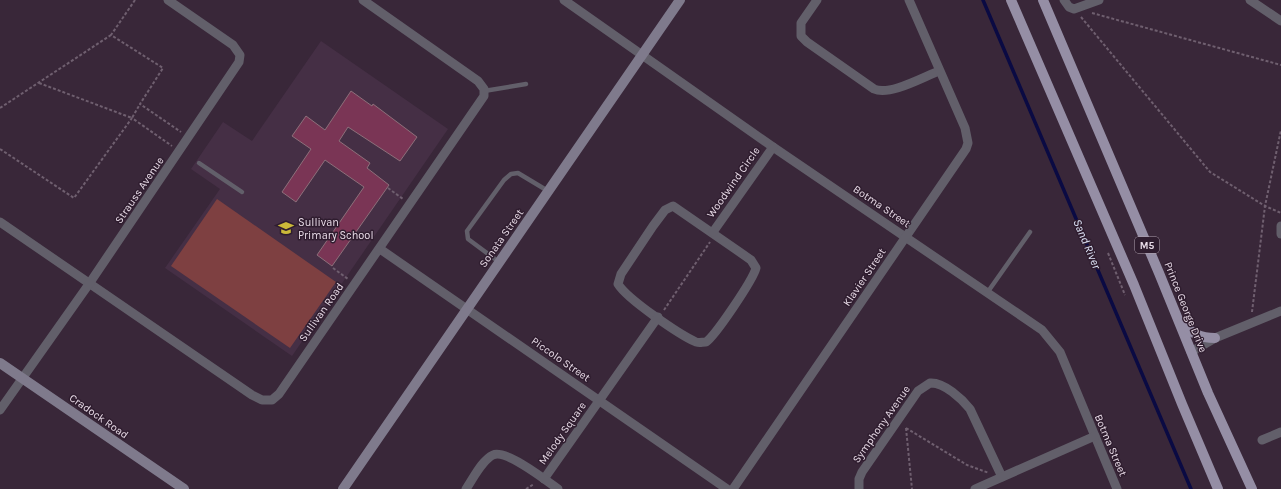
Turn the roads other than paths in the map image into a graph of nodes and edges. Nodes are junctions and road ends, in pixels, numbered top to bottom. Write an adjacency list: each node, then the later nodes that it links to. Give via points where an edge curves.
1 (168, 0): 29 (street, Strauss Avenue, via 233,45 240,59)
2 (363, 0): 16 (street, via 478,81)
3 (564, 0): 13 (street, Botma Street)
4 (680, 0): 13 (street, Sonata Street)
5 (816, 0): 14 (street, via 801,23 801,36 874,89 891,90)
6 (909, 0): 14 (street, Klavier Street)
7 (1011, 0): 55 (main road, M5, via 1134,285)
8 (1043, 0): 30 (main road, Prince George Drive / M5)
9 (1064, 0): 10 (street, via 1069,7 1078,9)
10 (1099, 0)
11 (1250, 0): 12 (street)
12 (1281, 21)
13 (642, 55): 17 (street, Botma Street); 19 (street, Sonata Street)
14 (939, 71): 26 (street, Klavier Street, via 965,128 968,144)
15 (526, 84): 16 (lane)
16 (484, 91): 27 (street, Sullivan Road, via 482,100)
17 (773, 147): 23 (street, Woodwind Circle); 26 (street, Botma Street)
18 (199, 163): 20 (lane)
19 (548, 191): 28 (street, Sonata Street); 28 (lane, via 518,173 511,174 467,231 468,239)
20 (242, 192)
21 (0, 222): 29 (street, Sullivan Road)
22 (1281, 226): 25 (street)
23 (713, 232): 34 (street, Woodwind Circle, via 676,207 668,207 621,274 618,284 621,289); 34 (street, Woodwind Circle, via 751,260 756,268 753,277 706,342 699,343 688,338)
24 (1030, 232): 31 (lane)
25 (1281, 234)
26 (906, 236): 31 (street, Botma Street); 51 (street, Klavier Street)
27 (380, 249): 29 (street, Sullivan Road, via 279,394 268,401 252,395); 32 (street, Piccolo Street)
28 (499, 262): 32 (street, Sonata Street)
29 (89, 284): 38 (street, Strauss Avenue)
30 (1166, 292): 35 (main road, via 1189,331 1200,337); 36 (main road, Prince George Drive / M5)
31 (987, 293): 42 (street, Botma Street, via 1042,330 1055,345)
32 (467, 309): 39 (street, Piccolo Street); 47 (street, Sonata Street)
33 (1281, 311): 35 (street)
34 (658, 317): 39 (street)
35 (1215, 338): 36 (street)
36 (1192, 352): 56 (main road, Prince George Drive / M5)
37 (0, 363): 38 (street, Cradock Road)
38 (23, 378): 40 (street, Strauss Avenue); 46 (street, Cradock Road)
39 (599, 400): 45 (street, Melody Square); 50 (street, Piccolo Street)
40 (0, 410)
41 (1281, 432): 43 (street)
42 (1095, 436): 44 (street); 54 (street, Botma Street)
43 (1262, 440)
44 (1002, 477): 52 (street, Symphony Avenue, via 975,416 964,401 943,386 930,383 922,387 862,472); 53 (street)
45 (544, 479): 48 (street, Melody Square, via 510,457 499,453 484,463); 49 (street, Melody Square)
46 (184, 489)
47 (342, 489)
48 (466, 489)
49 (558, 489)
50 (727, 489)
51 (733, 489)
52 (859, 489)
53 (975, 489)
54 (1117, 489)
55 (1218, 489)
56 (1252, 489)

